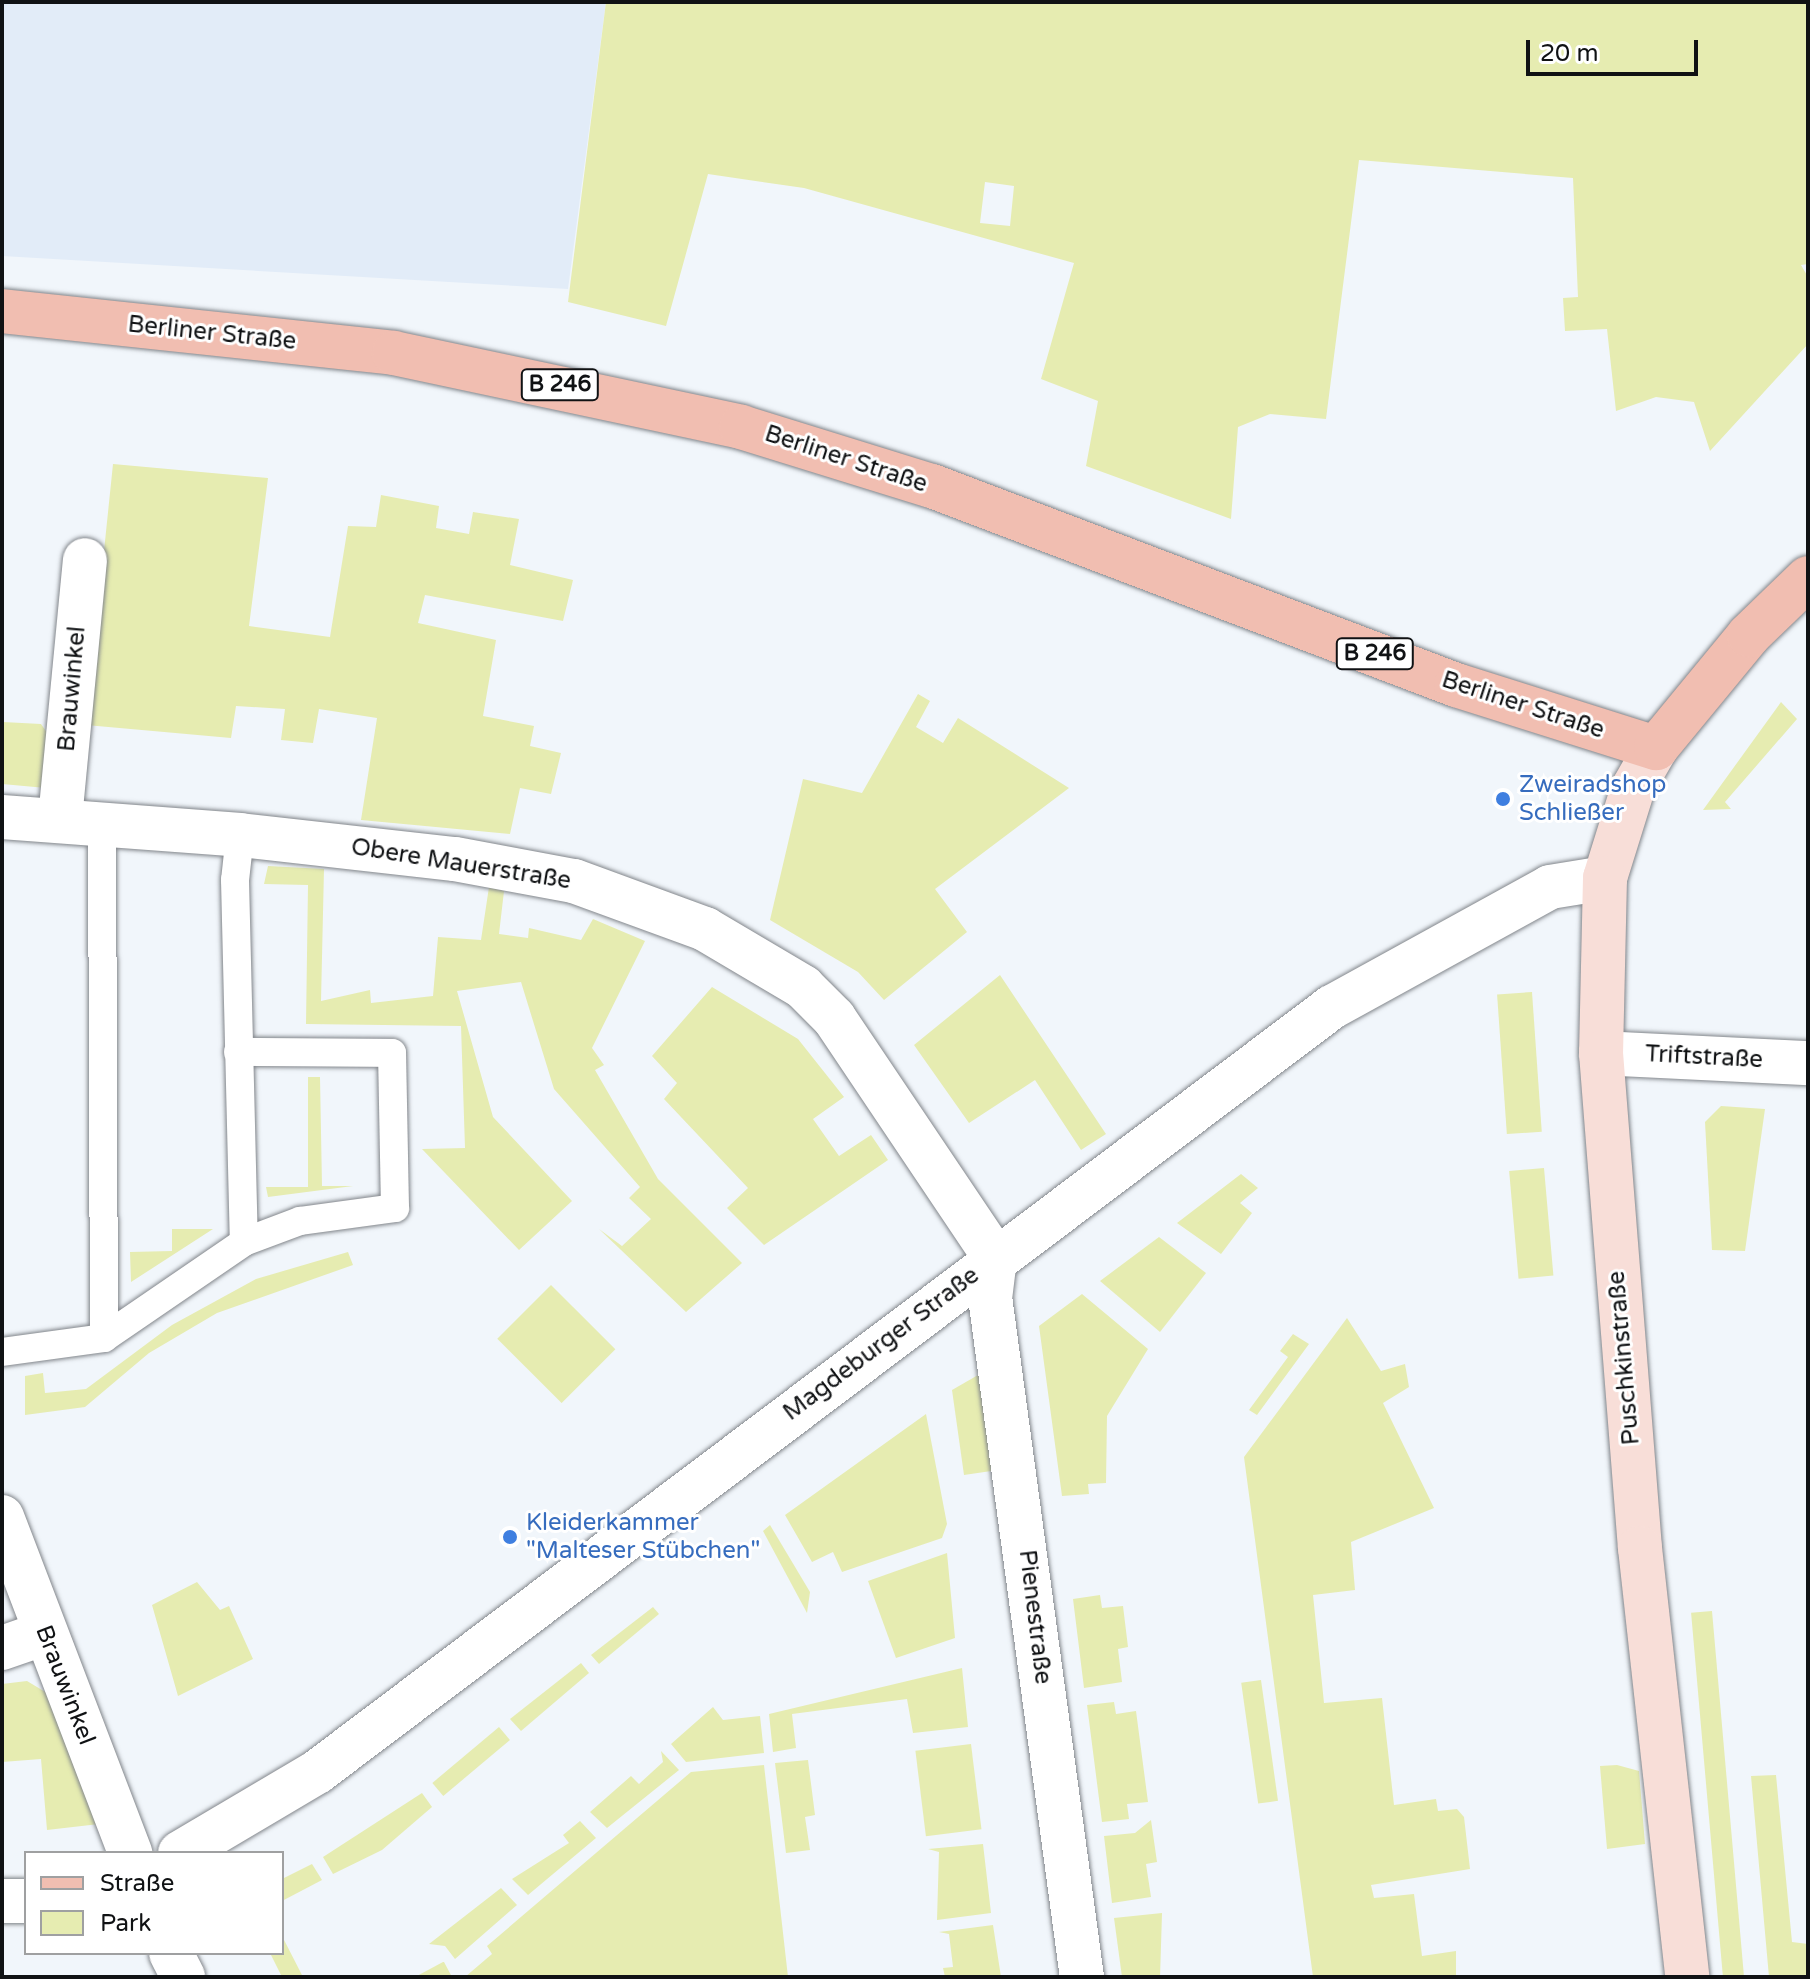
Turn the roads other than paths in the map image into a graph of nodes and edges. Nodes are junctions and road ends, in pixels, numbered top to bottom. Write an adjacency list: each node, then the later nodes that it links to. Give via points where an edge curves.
1 (2, 311): 4 (main road, Berliner Straße / B 246, via 394,353 741,427 932,486 1456,685)
2 (85, 560): 6 (street, Brauwinkel)
3 (1808, 578): 4 (main road, via 1749,635)
4 (1656, 748): 8 (main road, Puschkinstraße, via 1633,788)
5 (2, 817): 6 (street, Obere Mauerstraße)
6 (81, 822): 7 (street, Obere Mauerstraße); 14 (lane)
7 (240, 835): 9 (lane); 13 (street, Obere Mauerstraße, via 574,881 705,929 764,960 834,1018)
8 (1605, 878): 10 (main road, Puschkinstraße); 13 (street, Magdeburger Straße, via 1550,887 1332,1007)
9 (238, 1052): 12 (lane); 12 (lane, via 392,1053 395,1208 300,1221)
10 (1601, 1053): 11 (street, Triftstraße); 26 (main road, Puschkinstraße, via 1640,1548)
11 (1808, 1063)
12 (244, 1242): 14 (lane)
13 (995, 1258): 20 (street, Magdeburger Straße, via 317,1772); 25 (street, Pienestraße, via 990,1297)
14 (104, 1338): 15 (lane)
15 (2, 1352)
16 (2, 1517): 17 (street, Brauwinkel)
17 (45, 1633): 18 (street); 19 (street, Brauwinkel)
18 (2, 1648)
19 (129, 1851)
20 (183, 1851)
21 (2, 1901): 22 (street)
22 (24, 1901)
23 (172, 1955): 24 (street)
24 (183, 1977)
25 (1082, 1977)
26 (1687, 1977)

